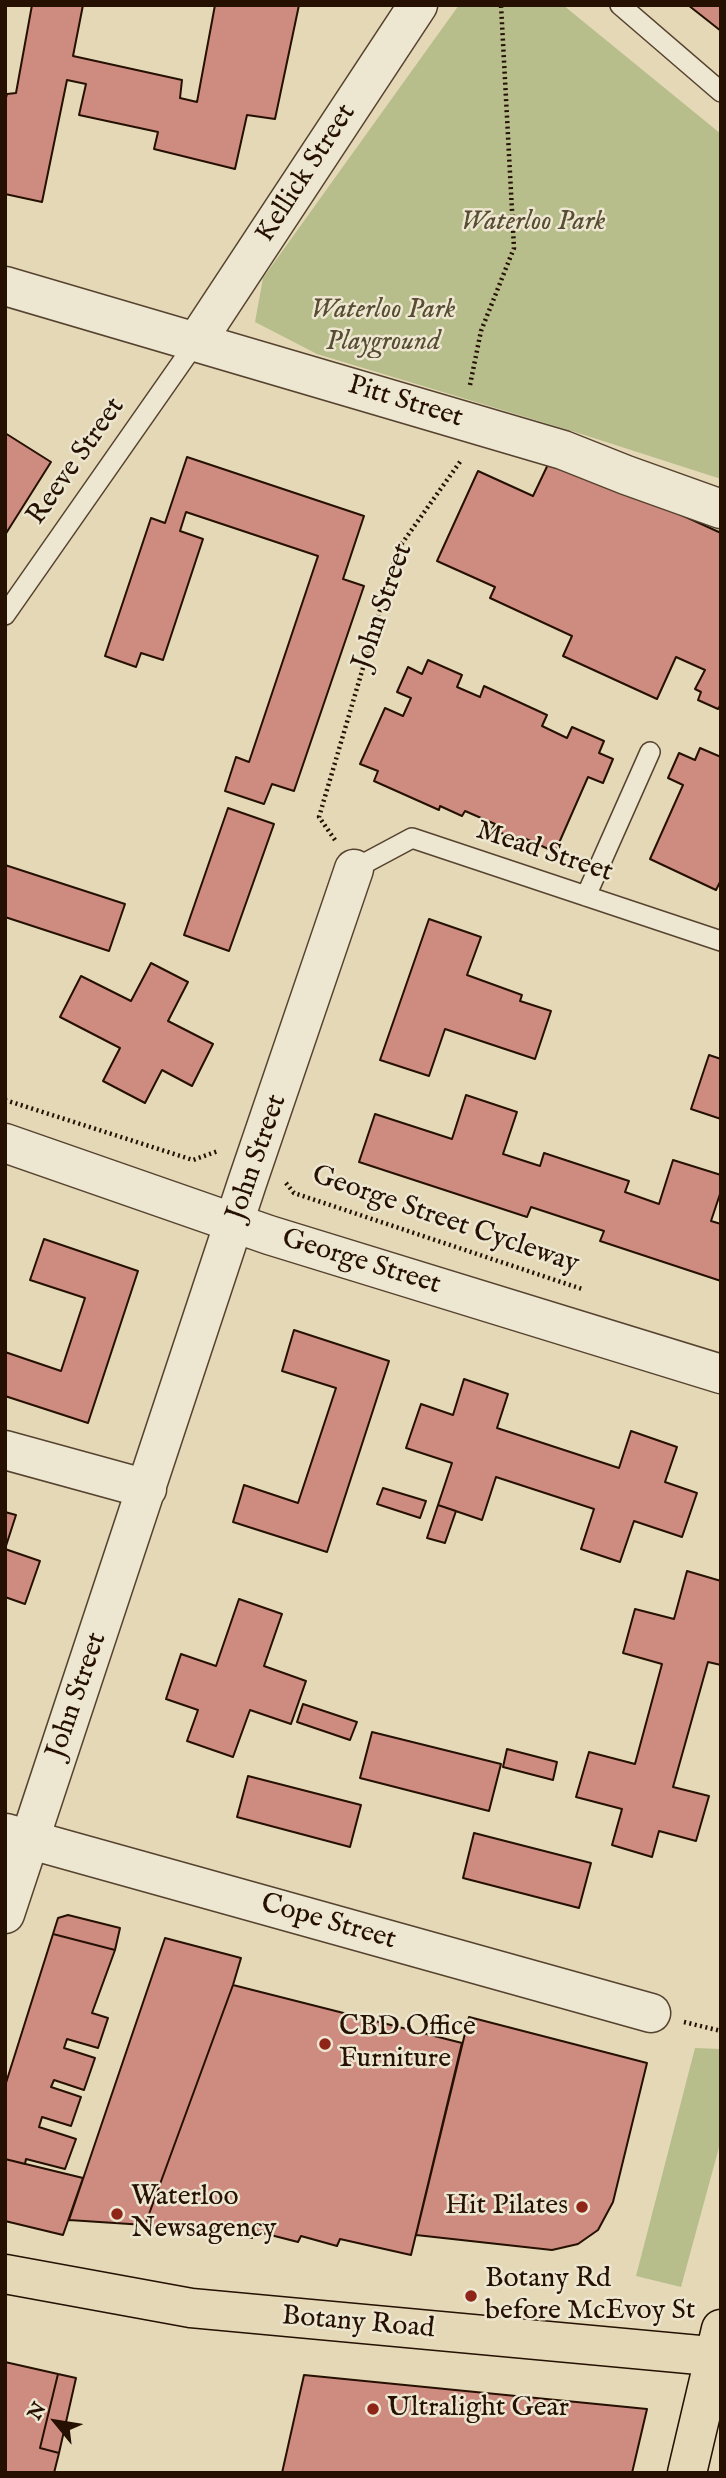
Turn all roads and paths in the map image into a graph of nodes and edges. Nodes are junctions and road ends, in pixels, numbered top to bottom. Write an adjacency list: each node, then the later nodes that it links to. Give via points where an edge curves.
1 (418, 5): 6 (street, Kellick Street)
2 (501, 5): 7 (path, via 514,248 481,331)
3 (620, 5): 4 (lane)
4 (721, 92)
5 (5, 286): 6 (street, Pitt Street)
6 (196, 342): 7 (street, Pitt Street); 9 (lane, Reeve Street)
7 (473, 423): 8 (street, Pitt Street, via 563,450); 11 (path, John Street, via 398,549 319,817)
8 (721, 509)
9 (5, 615)
10 (650, 752): 12 (lane)
11 (355, 869): 12 (lane, Mead Street, via 412,838); 16 (street, John Street)
12 (586, 896): 13 (lane, Mead Street)
13 (721, 941)
14 (5, 1100): 16 (path, George Street Cycleway, via 193,1160 219,1151)
15 (5, 1143): 17 (street, George Street)
16 (255, 1163): 17 (street, John Street); 18 (path, George Street Cycleway, via 274,1168 294,1193)
17 (236, 1224): 19 (street, George Street); 21 (street, John Street)
18 (591, 1292)
19 (721, 1374)
20 (5, 1450): 21 (street)
21 (147, 1489): 22 (street, John Street)
22 (17, 1836): 23 (street, John Street); 24 (street, Cope Street)
23 (5, 1914)
24 (651, 2013)
25 (5, 2274): 26 (main road, Botany Road, via 191,2308)
26 (719, 2350): 27 (main road)
27 (687, 2473)

